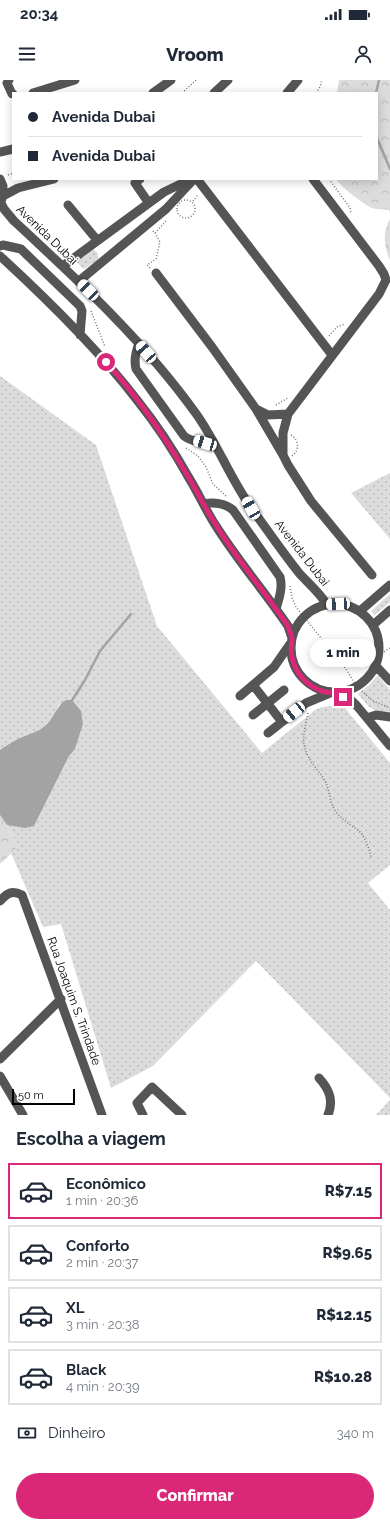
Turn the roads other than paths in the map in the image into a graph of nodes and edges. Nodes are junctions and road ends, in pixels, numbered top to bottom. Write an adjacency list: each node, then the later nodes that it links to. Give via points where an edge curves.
1 (9, 80): 10 (street, via 7,84)
2 (75, 80): 6 (street)
3 (171, 80): 7 (street)
4 (228, 80): 8 (street)
5 (298, 80): 9 (street)
6 (36, 92)
7 (154, 92)
8 (215, 92)
9 (288, 92)
10 (12, 94)
11 (12, 149): 12 (street)
12 (0, 152)
13 (0, 179): 20 (street, Avenida Dubai, via 3,186)
14 (50, 180): 20 (street, Avenida Dubai, via 18,188)
15 (139, 180): 21 (street, via 135,183)
16 (191, 180): 21 (street)
17 (192, 180): 28 (street, via 166,209)
18 (198, 180): 31 (street)
19 (314, 180): 31 (street, via 379,266 386,280 379,294)
20 (1, 202): 26 (street, Avenida Dubai, via 14,221)
21 (148, 202): 23 (street)
22 (68, 205): 23 (street)
23 (97, 240): 26 (street)
24 (0, 246): 29 (street, via 21,249 80,306)
25 (0, 256): 29 (street)
26 (63, 266): 28 (street, Avenida Dubai)
27 (156, 273): 32 (street)
28 (79, 281): 30 (street, Avenida Dubai)
29 (80, 335): 36 (street, via 114,371 167,441)
30 (139, 344): 34 (street, Avenida Dubai, via 172,382); 34 (street, via 136,369 184,436 205,443)
31 (332, 355): 33 (street)
32 (256, 409): 33 (street, via 272,415); 35 (street)
33 (288, 414): 35 (street, via 284,433)
34 (213, 441): 39 (street, Avenida Dubai, via 251,508 298,572)
35 (284, 458): 37 (street, via 311,501)
36 (204, 504): 40 (street, via 238,559); 40 (street, via 213,502 230,507 280,577 282,582)
37 (372, 575)
38 (390, 586): 42 (street)
39 (327, 605): 42 (street, Avenida Dubai, via 350,606); 44 (street, Avenida Dubai, via 311,611 304,617 296,627)
40 (276, 609): 44 (street, via 288,626)
41 (390, 610): 43 (street)
42 (360, 611): 43 (street, Avenida Dubai)
43 (373, 625): 45 (street, Avenida Dubai, via 380,644)
44 (292, 640): 47 (street, Avenida Dubai, via 274,667); 49 (street, via 292,658 299,674 312,686)
45 (376, 666): 46 (street); 49 (street, Avenida Dubai, via 368,678 357,687)
46 (390, 682)
47 (253, 685): 50 (street, Avenida Dubai); 51 (street)
48 (284, 690): 51 (street)
49 (333, 692): 53 (street, via 352,701); 55 (street, Avenida Dubai, via 314,698)
50 (240, 696)
51 (267, 703): 52 (street); 55 (street)
52 (252, 715)
53 (367, 718): 54 (street, via 376,715); 57 (street)
54 (390, 718)
55 (282, 722): 56 (street, Avenida Dubai)
56 (268, 733)
57 (390, 746)
58 (0, 901): 59 (street, Rua Joaquim S. Trindade, via 12,892 22,895)
59 (61, 999): 60 (street); 64 (street, Rua Joaquim S. Trindade)
60 (0, 1059)
61 (0, 1076): 63 (street)
62 (319, 1078): 67 (street, via 327,1086 330,1096)
63 (23, 1115)
64 (102, 1115)
65 (143, 1115): 66 (street, via 137,1103 152,1087)
66 (182, 1115)
67 (328, 1115)

